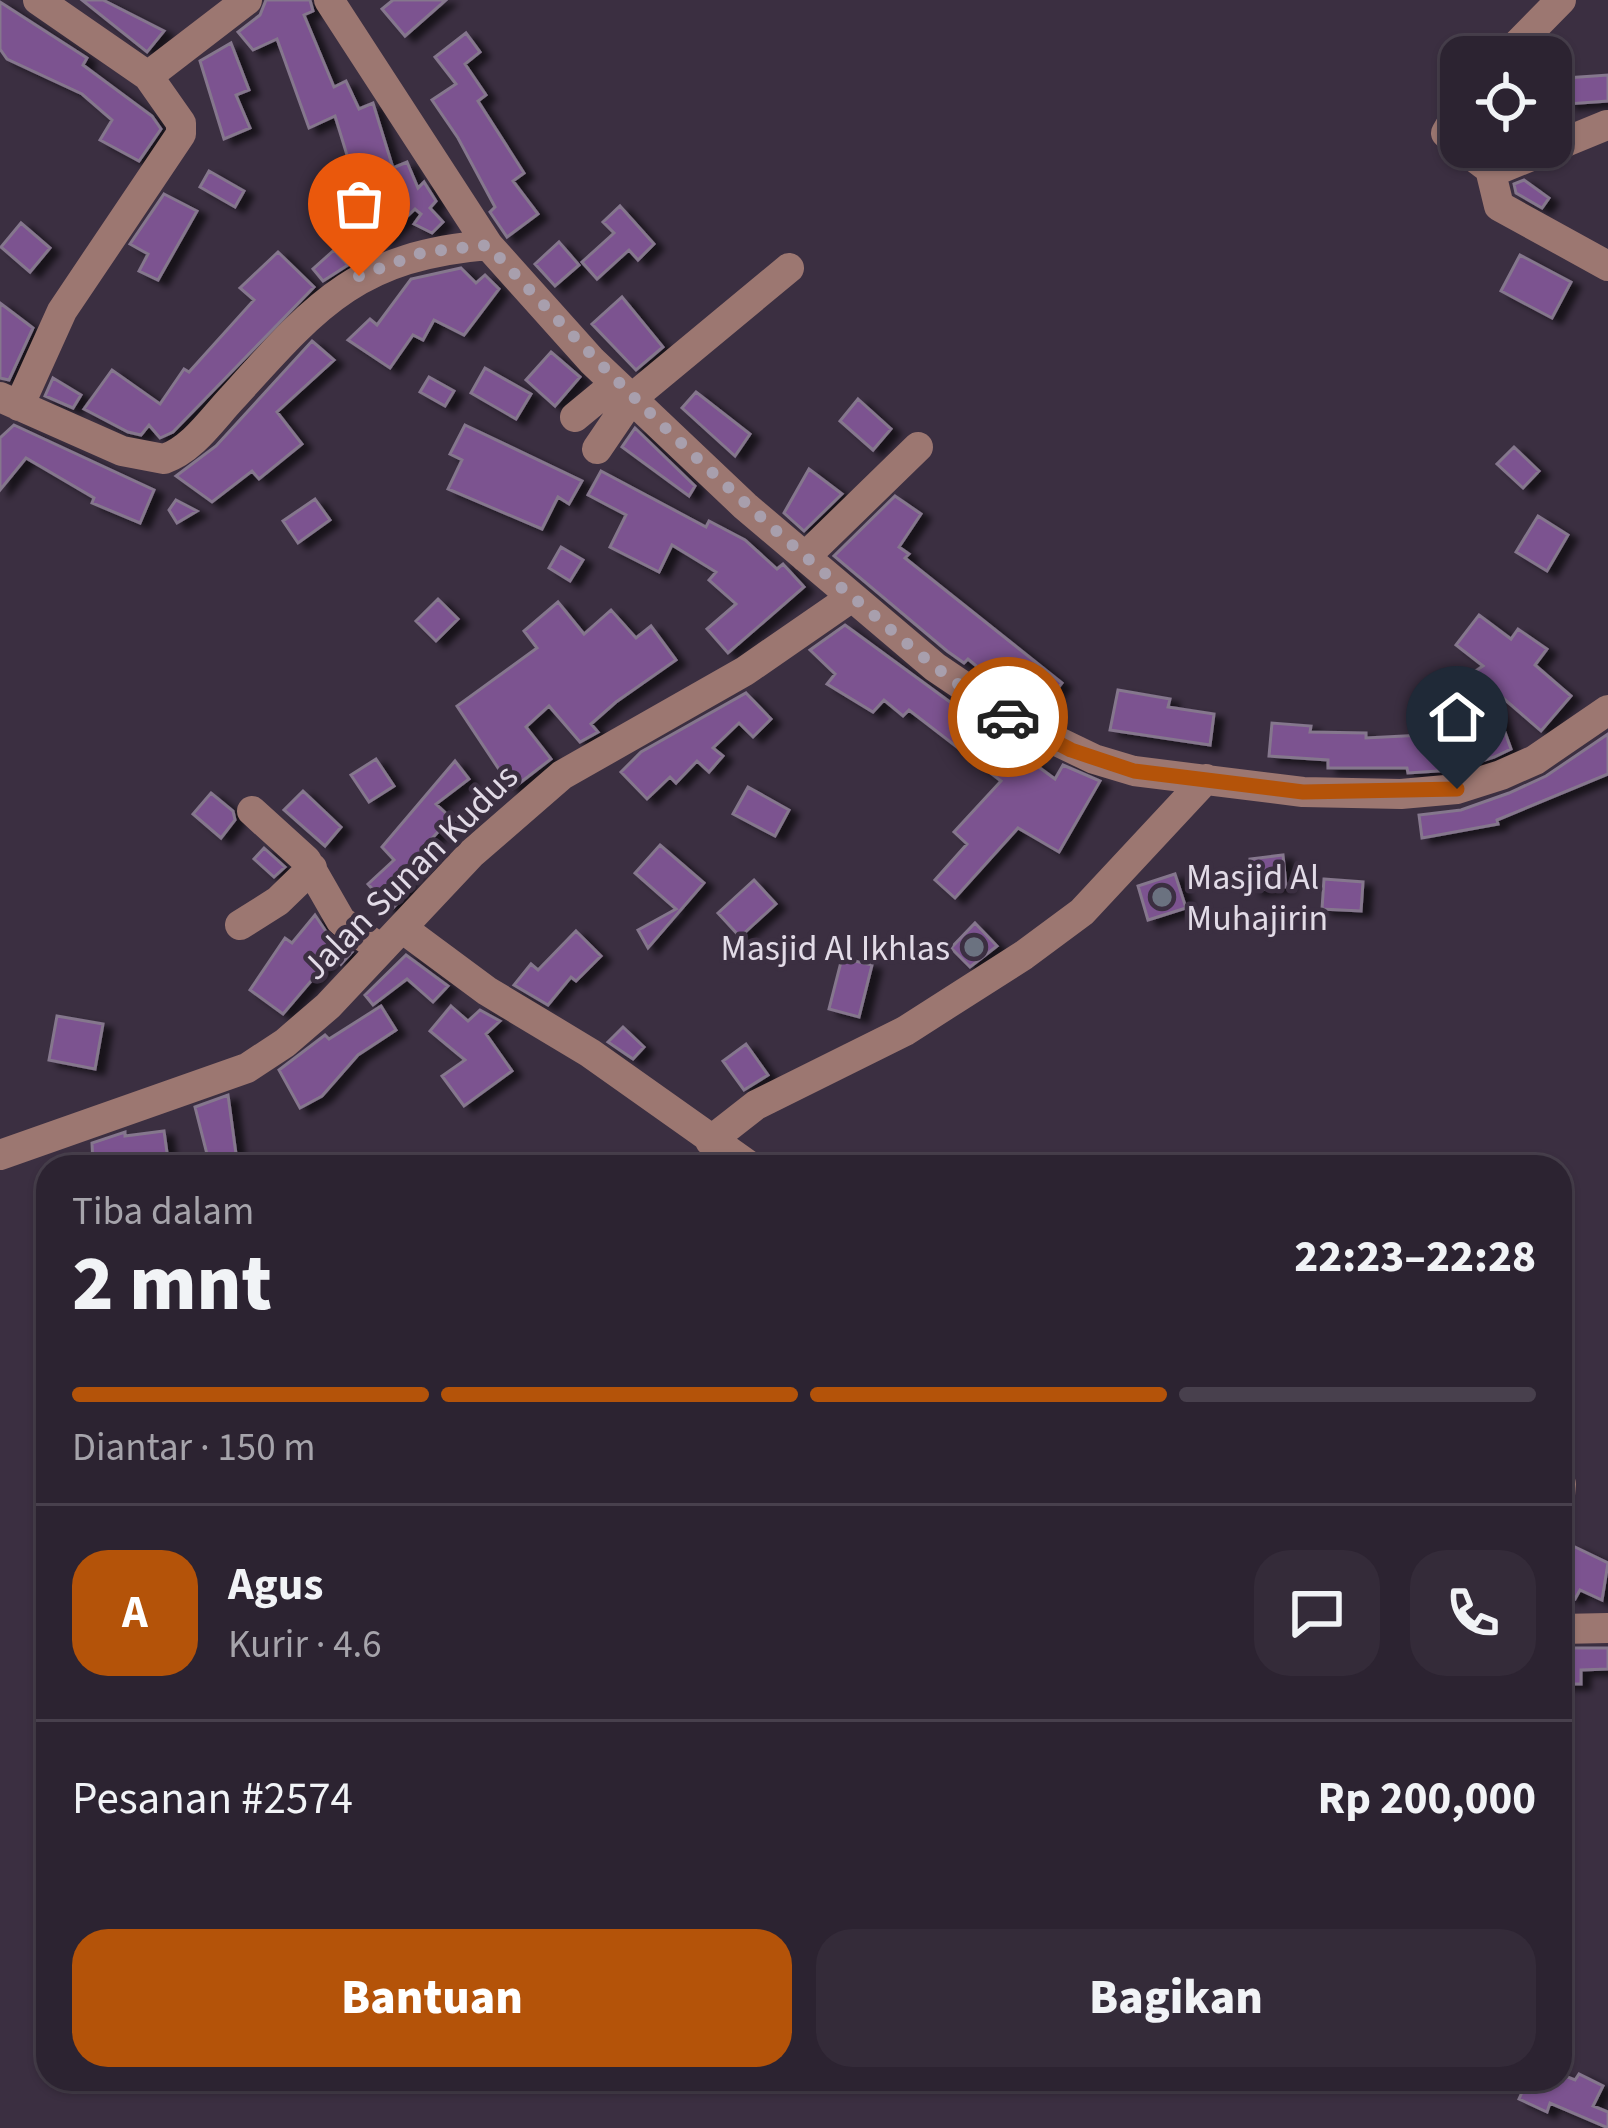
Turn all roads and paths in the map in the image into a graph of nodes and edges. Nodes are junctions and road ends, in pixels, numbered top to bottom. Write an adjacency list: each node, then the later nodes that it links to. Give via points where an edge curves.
1 (38, 0): 6 (street)
2 (247, 0): 6 (street)
3 (329, 0): 10 (street)
4 (1561, 0): 5 (street)
5 (1526, 36)
6 (148, 76): 14 (street, via 181,134)
7 (1607, 125): 9 (street)
8 (1487, 168): 9 (street)
9 (1492, 172): 11 (street, via 1499,206)
10 (488, 245): 13 (street); 14 (street, via 424,252 340,288 173,457 135,455)
11 (1608, 266)
12 (789, 268): 13 (street)
13 (623, 391): 15 (street); 17 (street); 18 (street)
14 (9, 401)
15 (575, 417)
16 (918, 447): 18 (street)
17 (597, 448)
18 (805, 557): 19 (street)
19 (852, 596): 21 (street, via 952,680 1027,728 1114,766); 25 (street, Jalan Sunan Kudus, via 746,671 562,775)
20 (1608, 710): 21 (street, via 1535,760 1457,789 1303,792)
21 (1206, 779): 26 (street, via 1082,912 1024,955 905,1031 756,1106)
22 (252, 811): 23 (street)
23 (312, 868): 24 (street); 25 (street, via 341,921)
24 (240, 926)
25 (392, 938): 26 (street, via 621,1074); 27 (street, Jalan Sunan Kudus, via 306,1028 247,1068)
26 (710, 1142): 28 (street)
27 (0, 1155)
28 (731, 1155)
29 (1608, 1628): 30 (street)
30 (1572, 1629)

